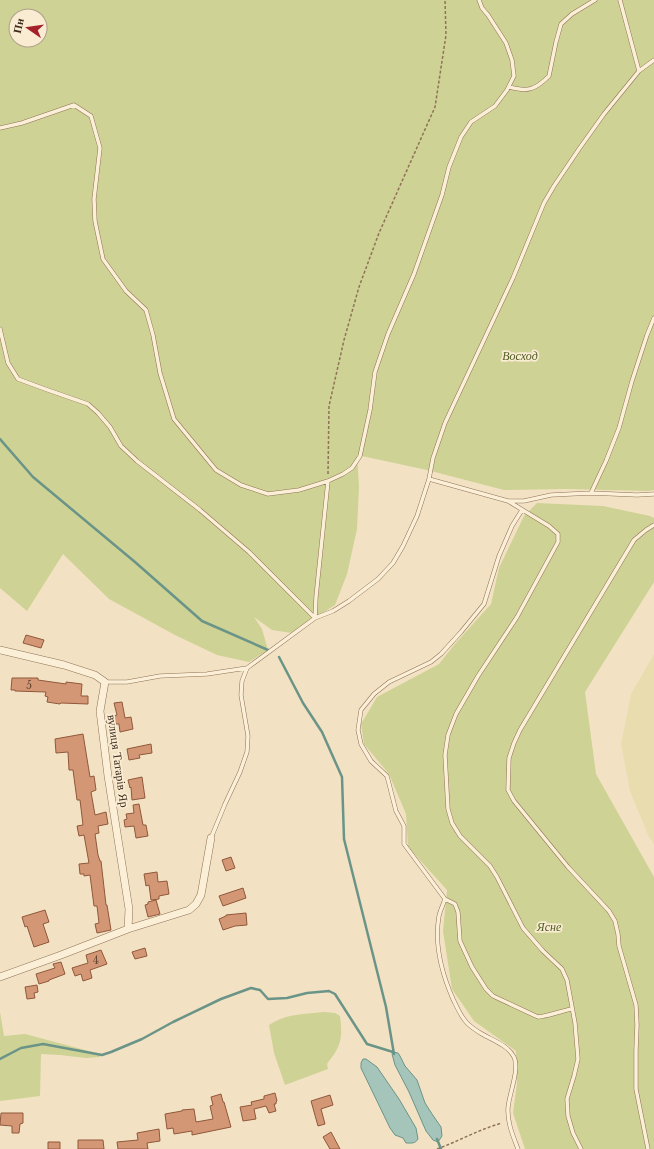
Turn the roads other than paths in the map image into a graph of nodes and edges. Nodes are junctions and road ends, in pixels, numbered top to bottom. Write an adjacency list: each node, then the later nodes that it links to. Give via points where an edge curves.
1 (479, 0): 6 (lane, via 506,43 512,60 514,76)
2 (595, 0): 6 (lane, via 561,24 550,76 535,88 522,90)
3 (620, 0): 5 (lane)
4 (654, 60): 5 (lane)
5 (639, 71): 10 (lane, via 604,114 544,203 513,278 445,423)
6 (509, 86): 11 (lane, via 495,106 471,122 461,136 414,274 375,372 360,456 352,468)
7 (0, 128): 11 (lane, via 74,105 91,116 100,148 94,198 95,221 103,259 126,291 146,310 160,373 174,419 216,470 240,485 268,494 299,490)
8 (654, 318): 12 (lane, via 619,428)
9 (0, 329): 17 (lane, via 8,363 18,379 88,404 137,462 200,510 249,552)
10 (429, 479): 14 (lane); 17 (lane, via 417,516 393,563 378,579 349,601 333,612)
11 (328, 481): 17 (lane)
12 (591, 493): 13 (lane, via 638,496); 14 (lane, via 551,495)
13 (654, 494)
14 (508, 502): 15 (lane)
15 (522, 510): 22 (lane, via 499,556 484,604 441,654 431,662 389,682 374,694 361,710 358,730 361,744 371,761 387,776 396,811 404,826 404,844); 25 (lane, via 549,526 558,534 558,542 456,714 448,735 445,755 448,809 452,824 460,836 490,866 497,877 523,928 543,952 562,969 567,980)
16 (654, 525): 28 (lane, via 634,540 520,730 509,758 508,790 514,801 615,921 619,946 636,1005 636,1089)
17 (314, 618): 19 (lane)
18 (0, 650): 20 (street, via 95,675)
19 (246, 668): 20 (lane, via 207,674 160,676 127,682); 21 (lane, via 241,695 248,736 247,752)
20 (105, 682): 23 (street, вулиця Татарів Яр, via 100,711 129,909)
21 (211, 838): 23 (street, via 201,896 196,904 189,910)
22 (445, 899): 25 (lane, via 454,904 458,912 463,951 493,996 538,1017); 26 (lane, via 439,915 441,966 458,1010 466,1022 507,1049 514,1057 515,1066 508,1108 509,1122)
23 (128, 930): 24 (street)
24 (0, 977)
25 (572, 1008): 27 (lane, via 578,1059 567,1099 568,1116)
26 (518, 1149)
27 (581, 1149)
28 (648, 1149)

